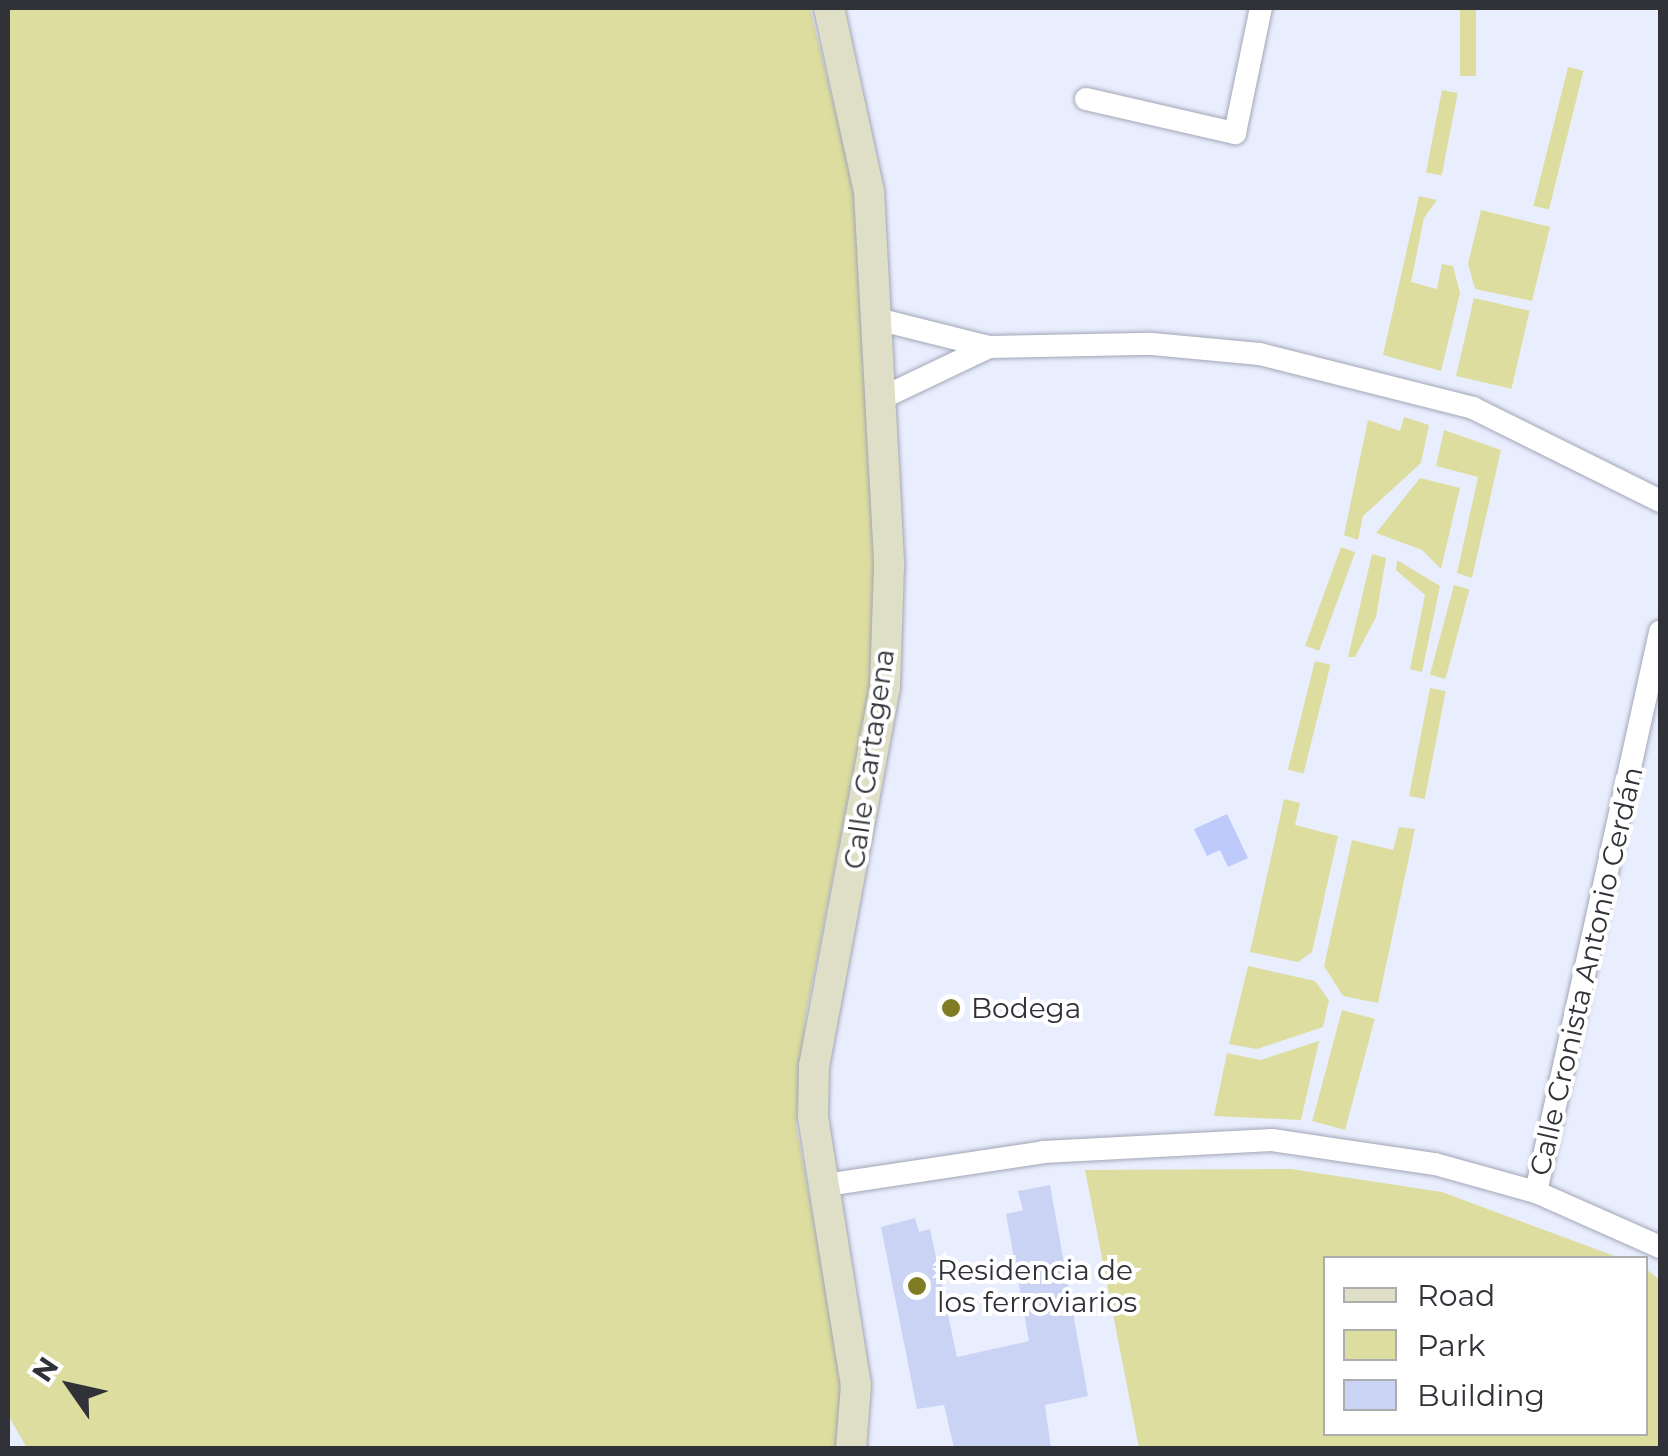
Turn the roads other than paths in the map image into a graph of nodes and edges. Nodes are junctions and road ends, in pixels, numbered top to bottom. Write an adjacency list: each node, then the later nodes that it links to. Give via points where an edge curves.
1 (828, 8): 4 (main road, Calle Cartagena, via 869,191)
2 (1262, 8): 3 (street, via 1235,133)
3 (1086, 99)
4 (877, 318): 5 (street); 6 (main road, Calle Cartagena)
5 (989, 347): 6 (street); 7 (street, via 1152,344 1260,354 1473,408)
6 (882, 398): 9 (main road, Calle Cartagena, via 885,687 814,1066 813,1116)
7 (1660, 501)
8 (1660, 632): 10 (street, Calle Cronista Antonio Cerdán)
9 (826, 1184): 10 (street, via 1043,1152 1206,1138 1340,1146); 12 (main road, Calle Cartagena, via 856,1385)
10 (1536, 1192): 11 (street)
11 (1660, 1247)
12 (852, 1448)

